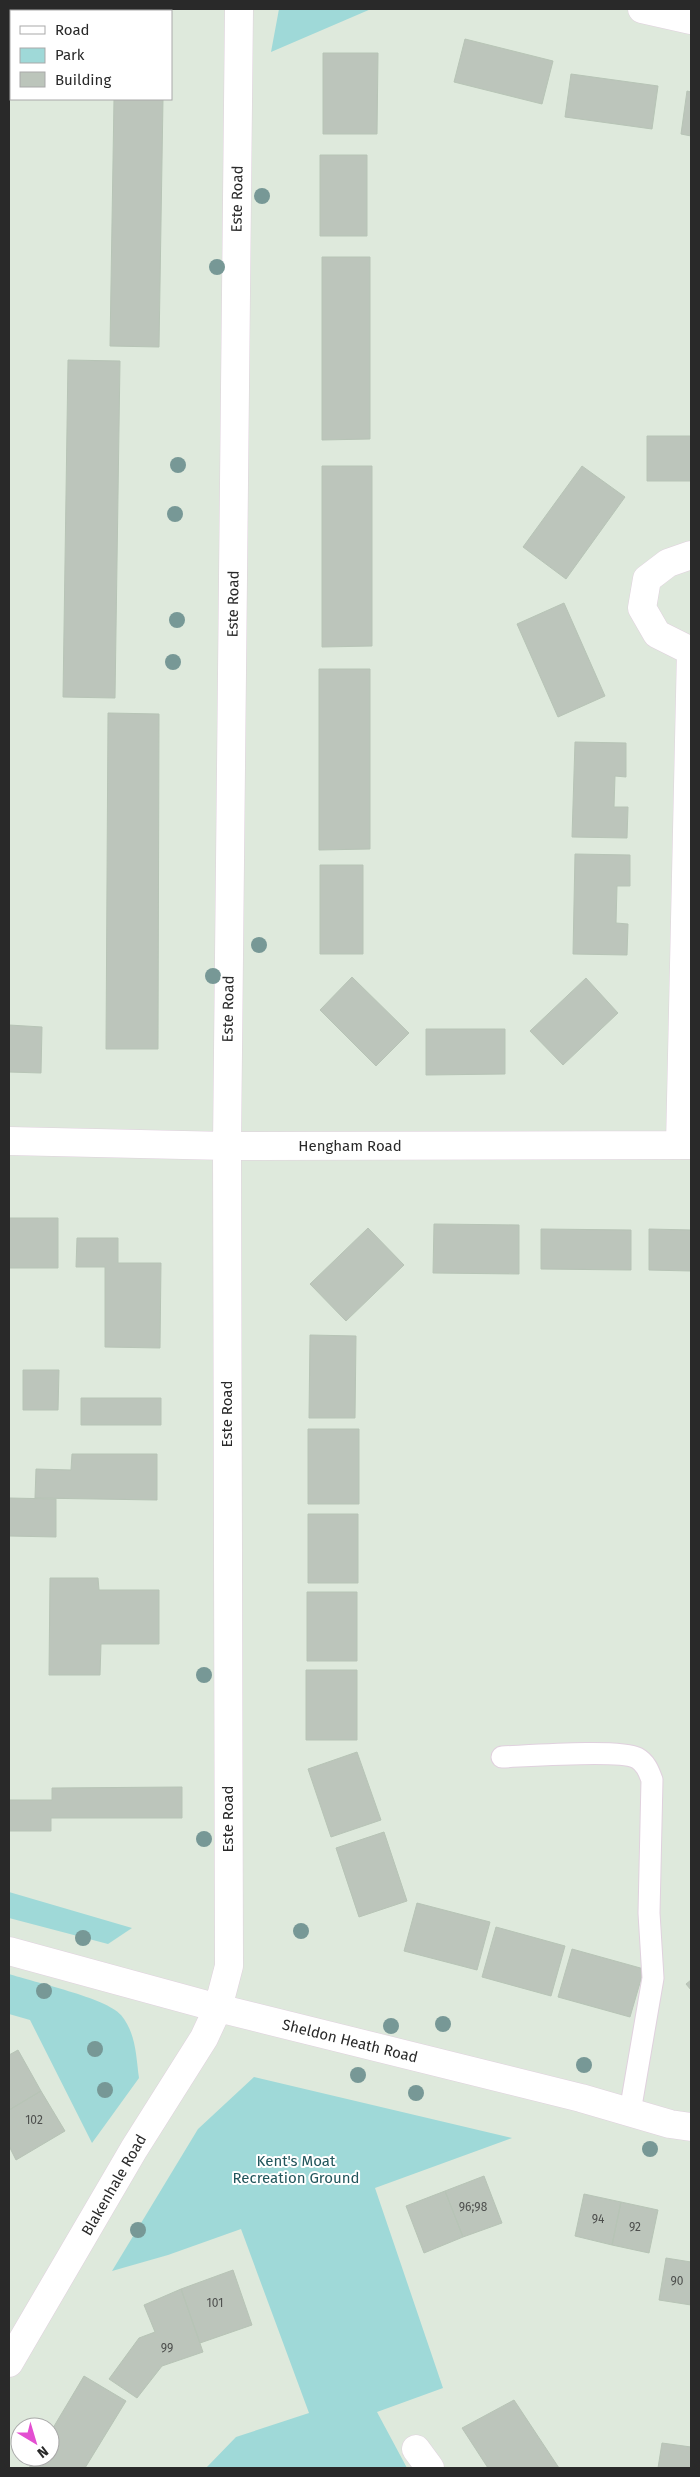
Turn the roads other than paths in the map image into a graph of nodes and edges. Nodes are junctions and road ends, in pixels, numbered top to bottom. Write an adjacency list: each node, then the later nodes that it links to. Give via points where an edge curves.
1 (239, 9): 8 (street, Este Road)
2 (642, 9): 3 (street)
3 (691, 20)
4 (691, 555): 5 (street, via 668,563 647,579 642,608 657,634)
5 (691, 651): 7 (street)
6 (9, 1141): 8 (street, Hengham Road)
7 (686, 1145): 8 (street, Hengham Road)
8 (227, 1146): 11 (street, Este Road, via 229,1966)
9 (502, 1757): 12 (lane, via 616,1754 644,1763 652,1780 649,1913 653,1978)
10 (9, 1951): 11 (street, Sheldon Heath Road)
11 (218, 2008): 12 (street, Sheldon Heath Road); 14 (street, Blakenhale Road, via 204,2038 134,2149)
12 (630, 2112): 13 (street, Sheldon Heath Road)
13 (691, 2127)
14 (9, 2363)

